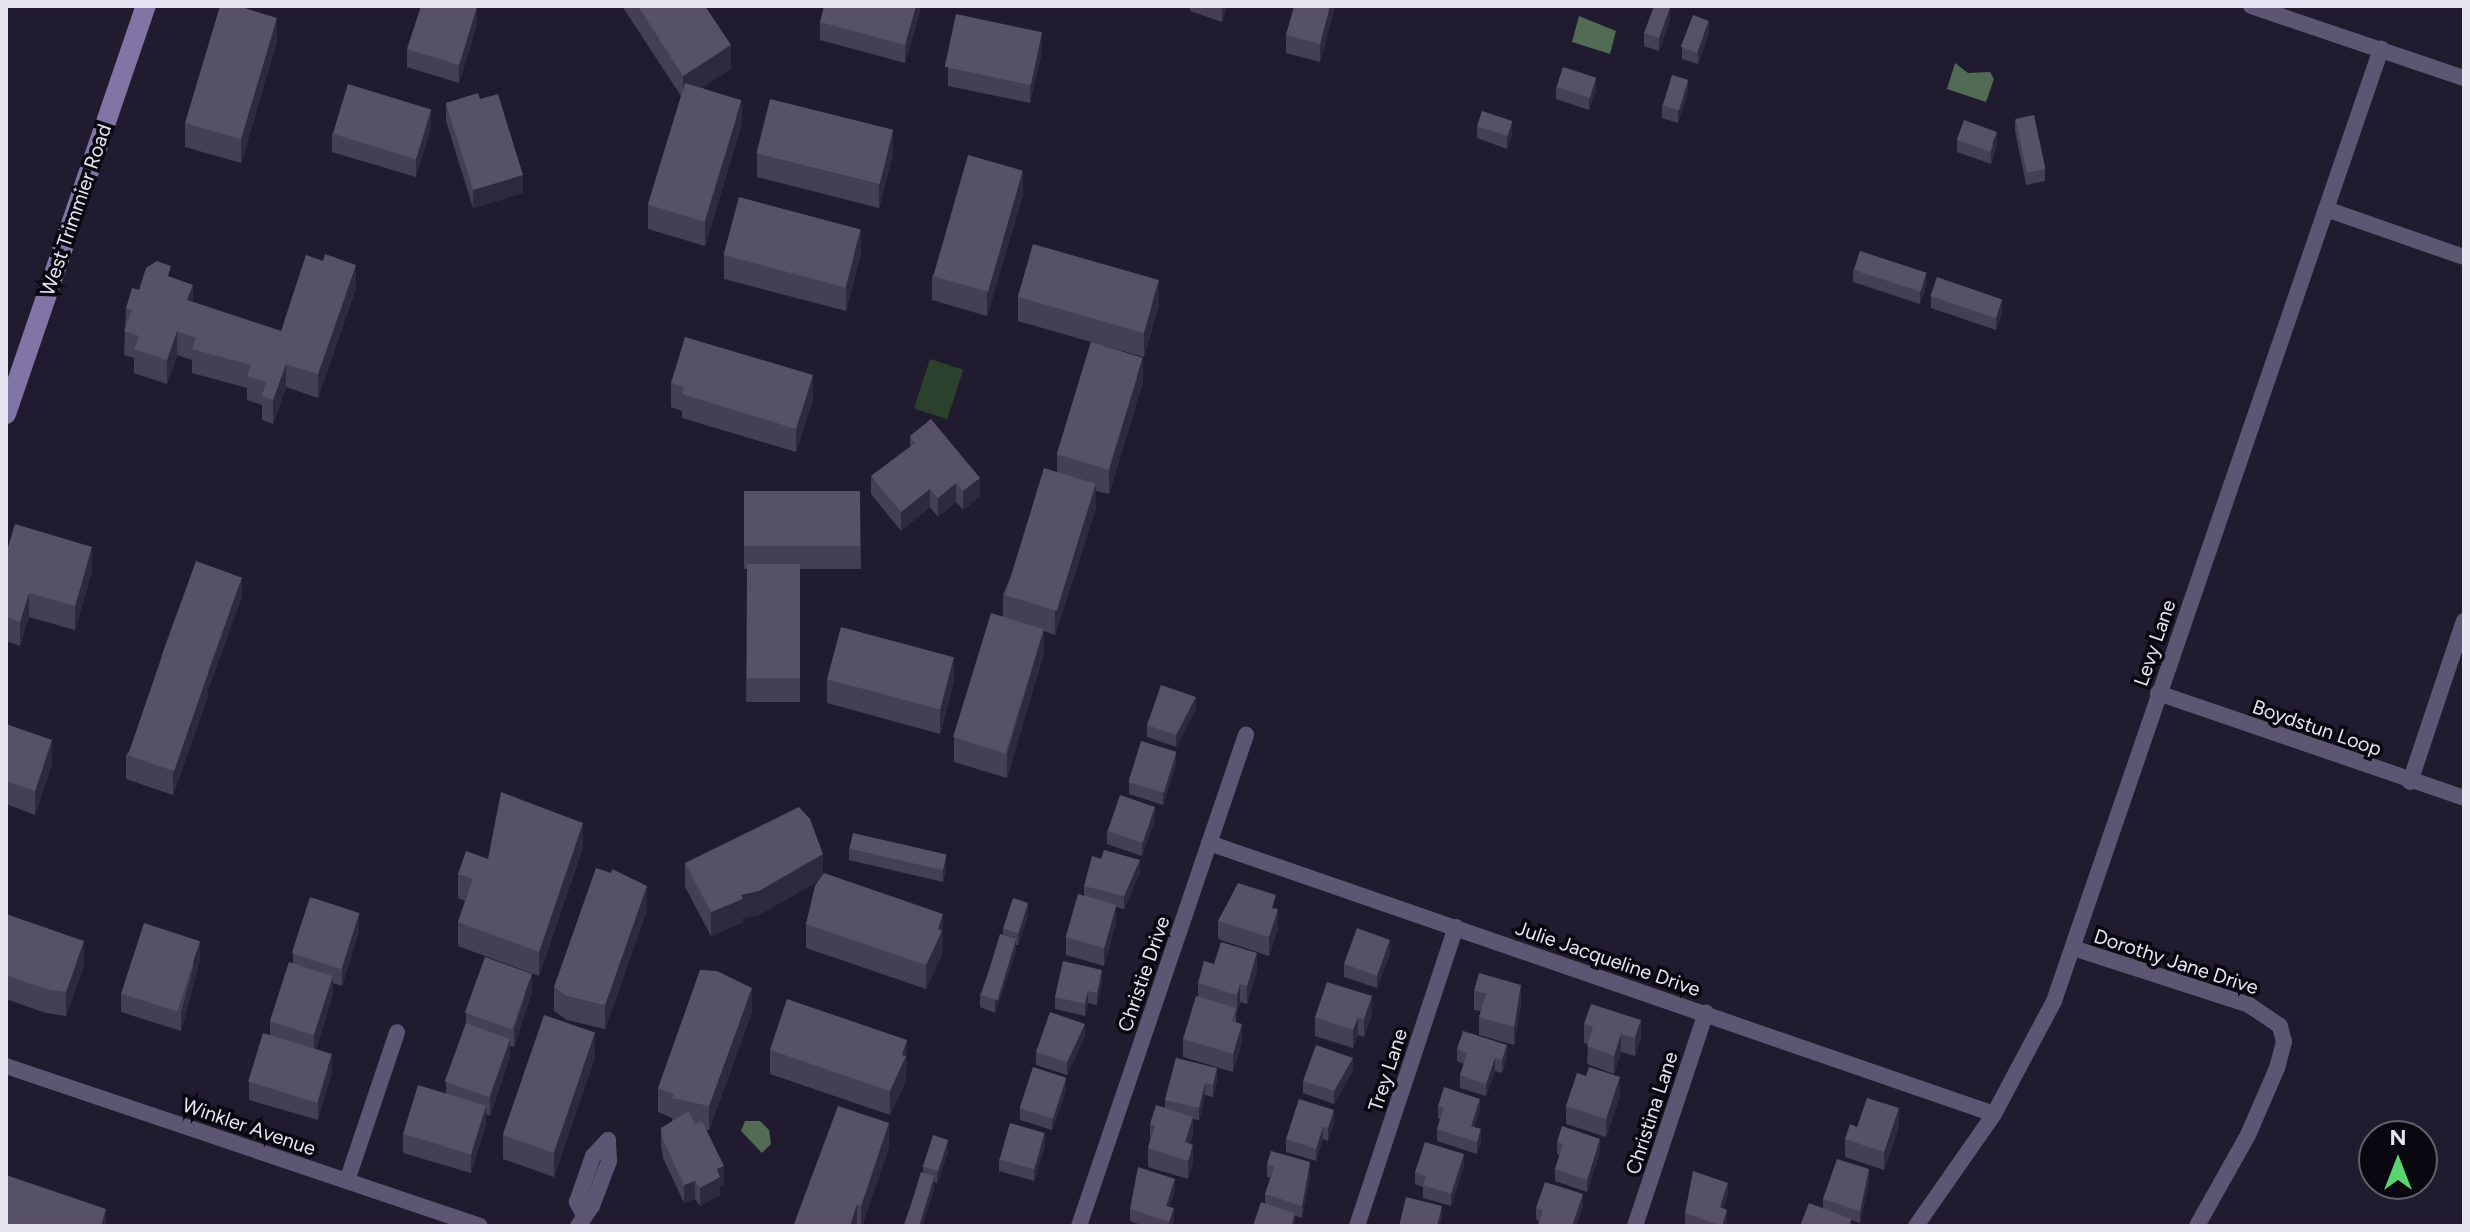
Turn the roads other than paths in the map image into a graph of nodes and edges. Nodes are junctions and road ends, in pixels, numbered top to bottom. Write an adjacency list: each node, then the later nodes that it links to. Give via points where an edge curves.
1 (146, 6): 7 (main road, West Trimmier Road)
2 (2251, 6): 3 (street)
3 (2381, 49): 4 (street); 5 (street, Levy Lane)
4 (2464, 78)
5 (2326, 209): 6 (street); 9 (street, Levy Lane)
6 (2464, 257)
7 (6, 414)
8 (2464, 621): 11 (street)
9 (2158, 693): 11 (street, Boydstun Loop); 15 (street, Levy Lane)
10 (1246, 735): 13 (street, Christie Drive)
11 (2410, 782): 12 (street, Boydstun Loop)
12 (2464, 798)
13 (1209, 843): 14 (street, Julie Jacqueline Drive); 22 (street, Christie Drive)
14 (1456, 927): 16 (street, Julie Jacqueline Drive); 23 (street, Trey Lane)
15 (2073, 948): 19 (street, Levy Lane, via 2054,1001); 26 (street, Dorothy Jane Drive, via 2249,1005 2280,1026 2284,1042 2277,1068 2248,1135)
16 (1706, 1013): 19 (street, Julie Jacqueline Drive); 24 (street, Christina Lane)
17 (397, 1032): 20 (street)
18 (6, 1066): 20 (street, Winkler Avenue)
19 (1994, 1114): 25 (street, Levy Lane)
20 (347, 1181): 21 (street, Winkler Avenue)
21 (480, 1226)
22 (1079, 1226)
23 (1357, 1226)
24 (1635, 1226)
25 (1916, 1226)
26 (2197, 1226)

